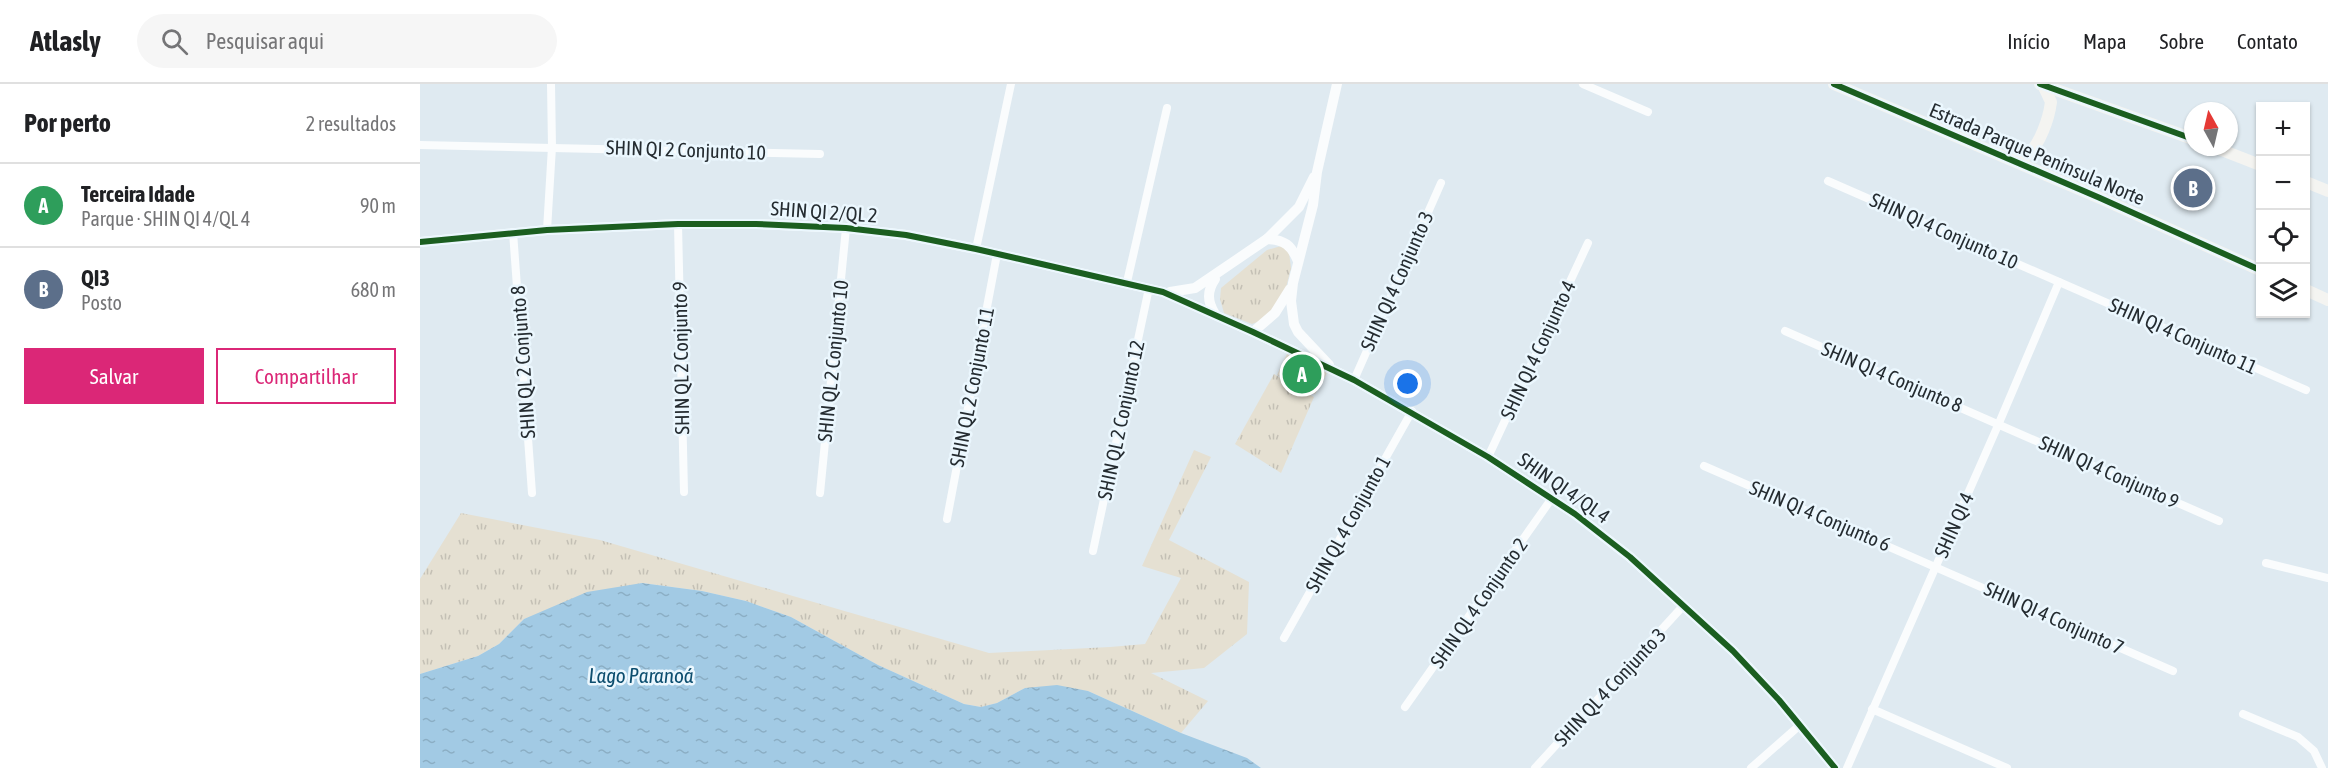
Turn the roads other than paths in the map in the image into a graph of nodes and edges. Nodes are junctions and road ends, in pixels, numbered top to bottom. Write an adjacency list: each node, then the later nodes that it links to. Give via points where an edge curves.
1 (551, 84): 13 (street)
2 (1011, 84): 30 (street)
3 (1336, 84): 18 (street, SHIN QI 4/QL 4)
4 (1583, 84): 10 (street)
5 (1834, 84): 8 (main road, Estrada Parque Península Norte)
6 (1857, 84): 8 (main road)
7 (2042, 85): 11 (main road); 16 (main road, via 2051,102 2045,125 2031,152)
8 (1861, 97): 16 (main road, Estrada Parque Península Norte)
9 (1167, 108): 35 (street)
10 (1648, 112)
11 (2184, 136)
12 (420, 145): 13 (street, SHIN QI 2 Conjunto 10)
13 (552, 147): 14 (street, SHIN QI 2 Conjunto 10); 25 (street)
14 (820, 154)
15 (2237, 156): 17 (main road)
16 (2013, 160): 33 (main road, Estrada Parque Península Norte)
17 (2256, 163)
18 (1317, 171): 27 (street, SHIN QI 4/QL 4, via 1299,207); 32 (street, SHIN QI 4/QL 4, via 1313,205)
19 (1828, 181): 36 (street, SHIN QI 4 Conjunto 10)
20 (1440, 183): 46 (street, SHIN QI 4 Conjunto 3)
21 (2310, 184): 22 (main road)
22 (2328, 191)
23 (678, 224): 24 (street, SHIN QI 2/QL 2); 25 (street, SHIN QI 2/QL 2); 52 (street, SHIN QL 2 Conjunto 9)
24 (846, 228): 30 (street, SHIN QI 2/QL 2); 54 (street, SHIN QL 2 Conjunto 10)
25 (547, 230): 26 (street, SHIN QI 2/QL 2)
26 (513, 232): 28 (street, SHIN QI 2/QL 2); 53 (street, SHIN QL 2 Conjunto 8)
27 (1267, 239): 32 (street, via 1284,241); 34 (street, SHIN QI 4/QL 4)
28 (420, 242)
29 (1588, 243): 50 (street, SHIN QI 4 Conjunto 4)
30 (976, 249): 31 (street, SHIN QI 2/QL 2)
31 (997, 254): 35 (street, SHIN QI 2/QL 2); 56 (street, SHIN QL 2 Conjunto 11)
32 (1298, 261): 37 (street, SHIN QI 4/QL 4)
33 (2256, 268)
34 (1219, 273): 39 (street, SHIN QI 2/QL 2, via 1189,291); 42 (street, via 1209,291 1209,304)
35 (1127, 282): 38 (street, SHIN QI 2/QL 2)
36 (2059, 282): 47 (street, SHIN QI 4 Conjunto 11); 49 (street, SHIN QI 4)
37 (1293, 283): 44 (street, via 1281,306); 45 (street, SHIN QI 4/QL 4, via 1292,311 1298,332)
38 (1149, 288): 39 (street, SHIN QI 2/QL 2); 58 (street, SHIN QL 2 Conjunto 12)
39 (1163, 292): 42 (street, SHIN QI 2/QL 2)
40 (2310, 292): 41 (main road)
41 (2328, 300)
42 (1215, 315): 44 (street, SHIN QI 4/QL 4)
43 (1785, 331): 49 (street, SHIN QI 4 Conjunto 8)
44 (1253, 332): 45 (street, SHIN QI 4/QL 4)
45 (1333, 369): 46 (street, SHIN QI 4/QL 4)
46 (1354, 380): 48 (street, SHIN QI 4/QL 4)
47 (2306, 390)
48 (1412, 411): 50 (street, SHIN QI 4/QL 4); 63 (street, SHIN QL 4 Conjunto 1)
49 (1999, 423): 57 (street, SHIN QI 4 Conjunto 9); 60 (street, SHIN QI 4)
50 (1488, 457): 55 (street, SHIN QI 4/QL 4)
51 (1704, 466): 60 (street, SHIN QI 4 Conjunto 6)
52 (684, 492)
53 (532, 493)
54 (820, 493)
55 (1552, 498): 62 (street, SHIN QI 4/QL 4, via 1623,551); 65 (street, SHIN QL 4 Conjunto 2)
56 (947, 519)
57 (2219, 521)
58 (1094, 551)
59 (2266, 563): 61 (street)
60 (1935, 566): 64 (street, SHIN QI 4 Conjunto 7); 66 (street, SHIN QI 4)
61 (2328, 578)
62 (1684, 605): 68 (street, SHIN QI 4/QL 4, via 1741,659); 69 (street, SHIN QL 4 Conjunto 3)
63 (1284, 638)
64 (2173, 670)
65 (1405, 707)
66 (1872, 709): 72 (street, SHIN QI 4); 73 (street)
67 (2243, 714): 74 (street, via 2298,737 2314,751)
68 (1800, 725): 70 (street); 71 (street, SHIN QI 4/QL 4)
69 (1535, 768)
70 (1751, 768)
71 (1835, 768)
72 (1847, 768)
73 (2007, 768)
74 (2322, 768)

